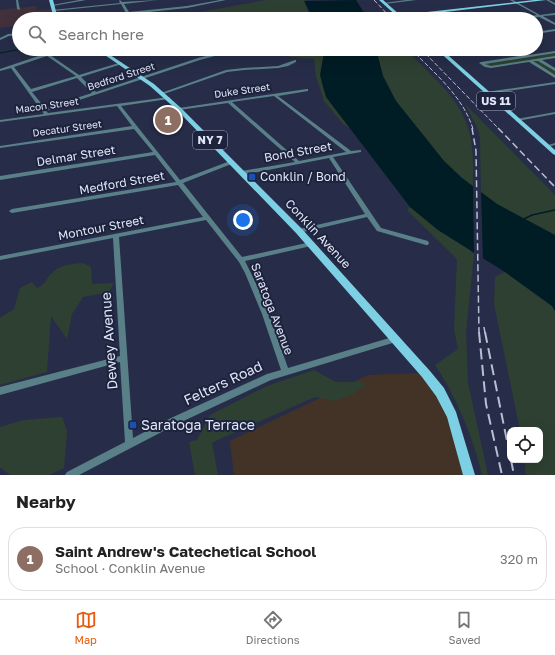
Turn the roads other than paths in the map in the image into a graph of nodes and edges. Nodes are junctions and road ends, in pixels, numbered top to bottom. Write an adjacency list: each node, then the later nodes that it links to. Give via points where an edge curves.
1 (17, 0): 15 (street)
2 (51, 0): 14 (main road)
3 (85, 0): 14 (street)
4 (157, 0): 10 (street)
5 (225, 0): 18 (street, via 187,8)
6 (415, 0): 11 (street)
7 (511, 0): 12 (street)
8 (544, 0): 12 (main road)
9 (548, 0): 13 (street)
10 (120, 2): 14 (street); 17 (street)
11 (383, 2): 19 (main road)
12 (517, 3): 20 (main road); 21 (street)
13 (555, 4)
14 (53, 8): 16 (main road)
15 (20, 9)
16 (54, 12)
17 (127, 12)
18 (148, 12)
19 (395, 12)
20 (448, 12)
21 (533, 12)
22 (555, 14): 23 (street)
23 (543, 16)
24 (543, 18): 25 (street)
25 (555, 24)
26 (555, 30): 27 (street)
27 (543, 32)
28 (0, 33): 29 (street)
29 (8, 34): 30 (street); 31 (street)
30 (12, 34)
31 (0, 38)
32 (555, 52): 33 (street)
33 (543, 54)
34 (42, 56): 44 (street)
35 (51, 56): 47 (street)
36 (109, 56): 43 (main road, Conklin Avenue / NY 7)
37 (212, 56): 49 (street, Bedford Street)
38 (446, 56): 54 (main road, US 11)
39 (528, 56): 41 (street); 41 (street, via 481,63 491,67)
40 (555, 57): 41 (street)
41 (535, 60): 46 (street); 48 (street)
42 (295, 61): 56 (street, Macon Street, via 275,68 230,70)
43 (121, 63): 47 (street); 49 (main road, Conklin Avenue / NY 7)
44 (12, 67): 45 (street); 52 (street)
45 (0, 70)
46 (555, 70)
47 (78, 76): 52 (street); 53 (street)
48 (555, 77)
49 (143, 78): 53 (street, Bedford Street); 56 (main road, Conklin Avenue / NY 7)
50 (555, 83): 54 (street)
51 (307, 90): 55 (street, Duke Street)
52 (30, 91): 60 (street)
53 (95, 93): 60 (street, Bedford Street)
54 (488, 93): 62 (main road, US 11)
55 (274, 95): 57 (street, Duke Street); 70 (street)
56 (165, 96): 58 (street, Macon Street); 59 (main road, Conklin Avenue / NY 7)
57 (229, 102): 59 (street, Duke Street); 74 (street)
58 (118, 105): 60 (street, Macon Street); 64 (street, Saratoga Avenue)
59 (179, 108): 73 (main road, Conklin Avenue / NY 7)
60 (46, 112): 63 (street, Macon Street)
61 (555, 113): 62 (street)
62 (517, 120): 66 (main road, US 11)
63 (0, 121)
64 (136, 127): 67 (street, Decatur Street); 69 (street, Saratoga Avenue)
65 (555, 144): 66 (street)
66 (547, 146): 71 (main road, US 11)
67 (0, 147)
68 (359, 151): 70 (street, Bond Street)
69 (156, 153): 76 (street, Delmar Street); 77 (street, Saratoga Avenue)
70 (351, 153): 72 (street, Bond Street)
71 (555, 153)
72 (330, 156): 74 (street, Bond Street); 79 (street)
73 (232, 162): 75 (main road, Conklin Avenue / NY 7); 77 (street, Medford Street)
74 (298, 162): 75 (street, Bond Street)
75 (242, 173): 81 (main road, Conklin Avenue / NY 7)
76 (0, 178)
77 (179, 182): 78 (street, Medford Street); 80 (street, Saratoga Avenue)
78 (12, 211)
79 (368, 215): 81 (street); 83 (street, via 379,230)
80 (207, 218): 82 (street, Montour Street); 86 (street, Saratoga Avenue)
81 (299, 231): 84 (main road, Conklin Avenue / NY 7)
82 (116, 236): 85 (street, Montour Street); 88 (street, Dewey Avenue)
83 (426, 243)
84 (311, 244): 86 (street); 87 (main road, Conklin Avenue / NY 7)
85 (0, 258)
86 (241, 260): 89 (street, Saratoga Avenue, via 258,296)
87 (396, 339): 89 (street, Felters Road); 93 (main road, Conklin Avenue / NY 7, via 445,401 452,416)
88 (124, 358): 90 (street); 91 (street, Dewey Avenue)
89 (285, 371): 91 (street, Felters Road)
90 (0, 391)
91 (129, 444): 92 (street, Felters Road)
92 (70, 475)
93 (469, 475)

